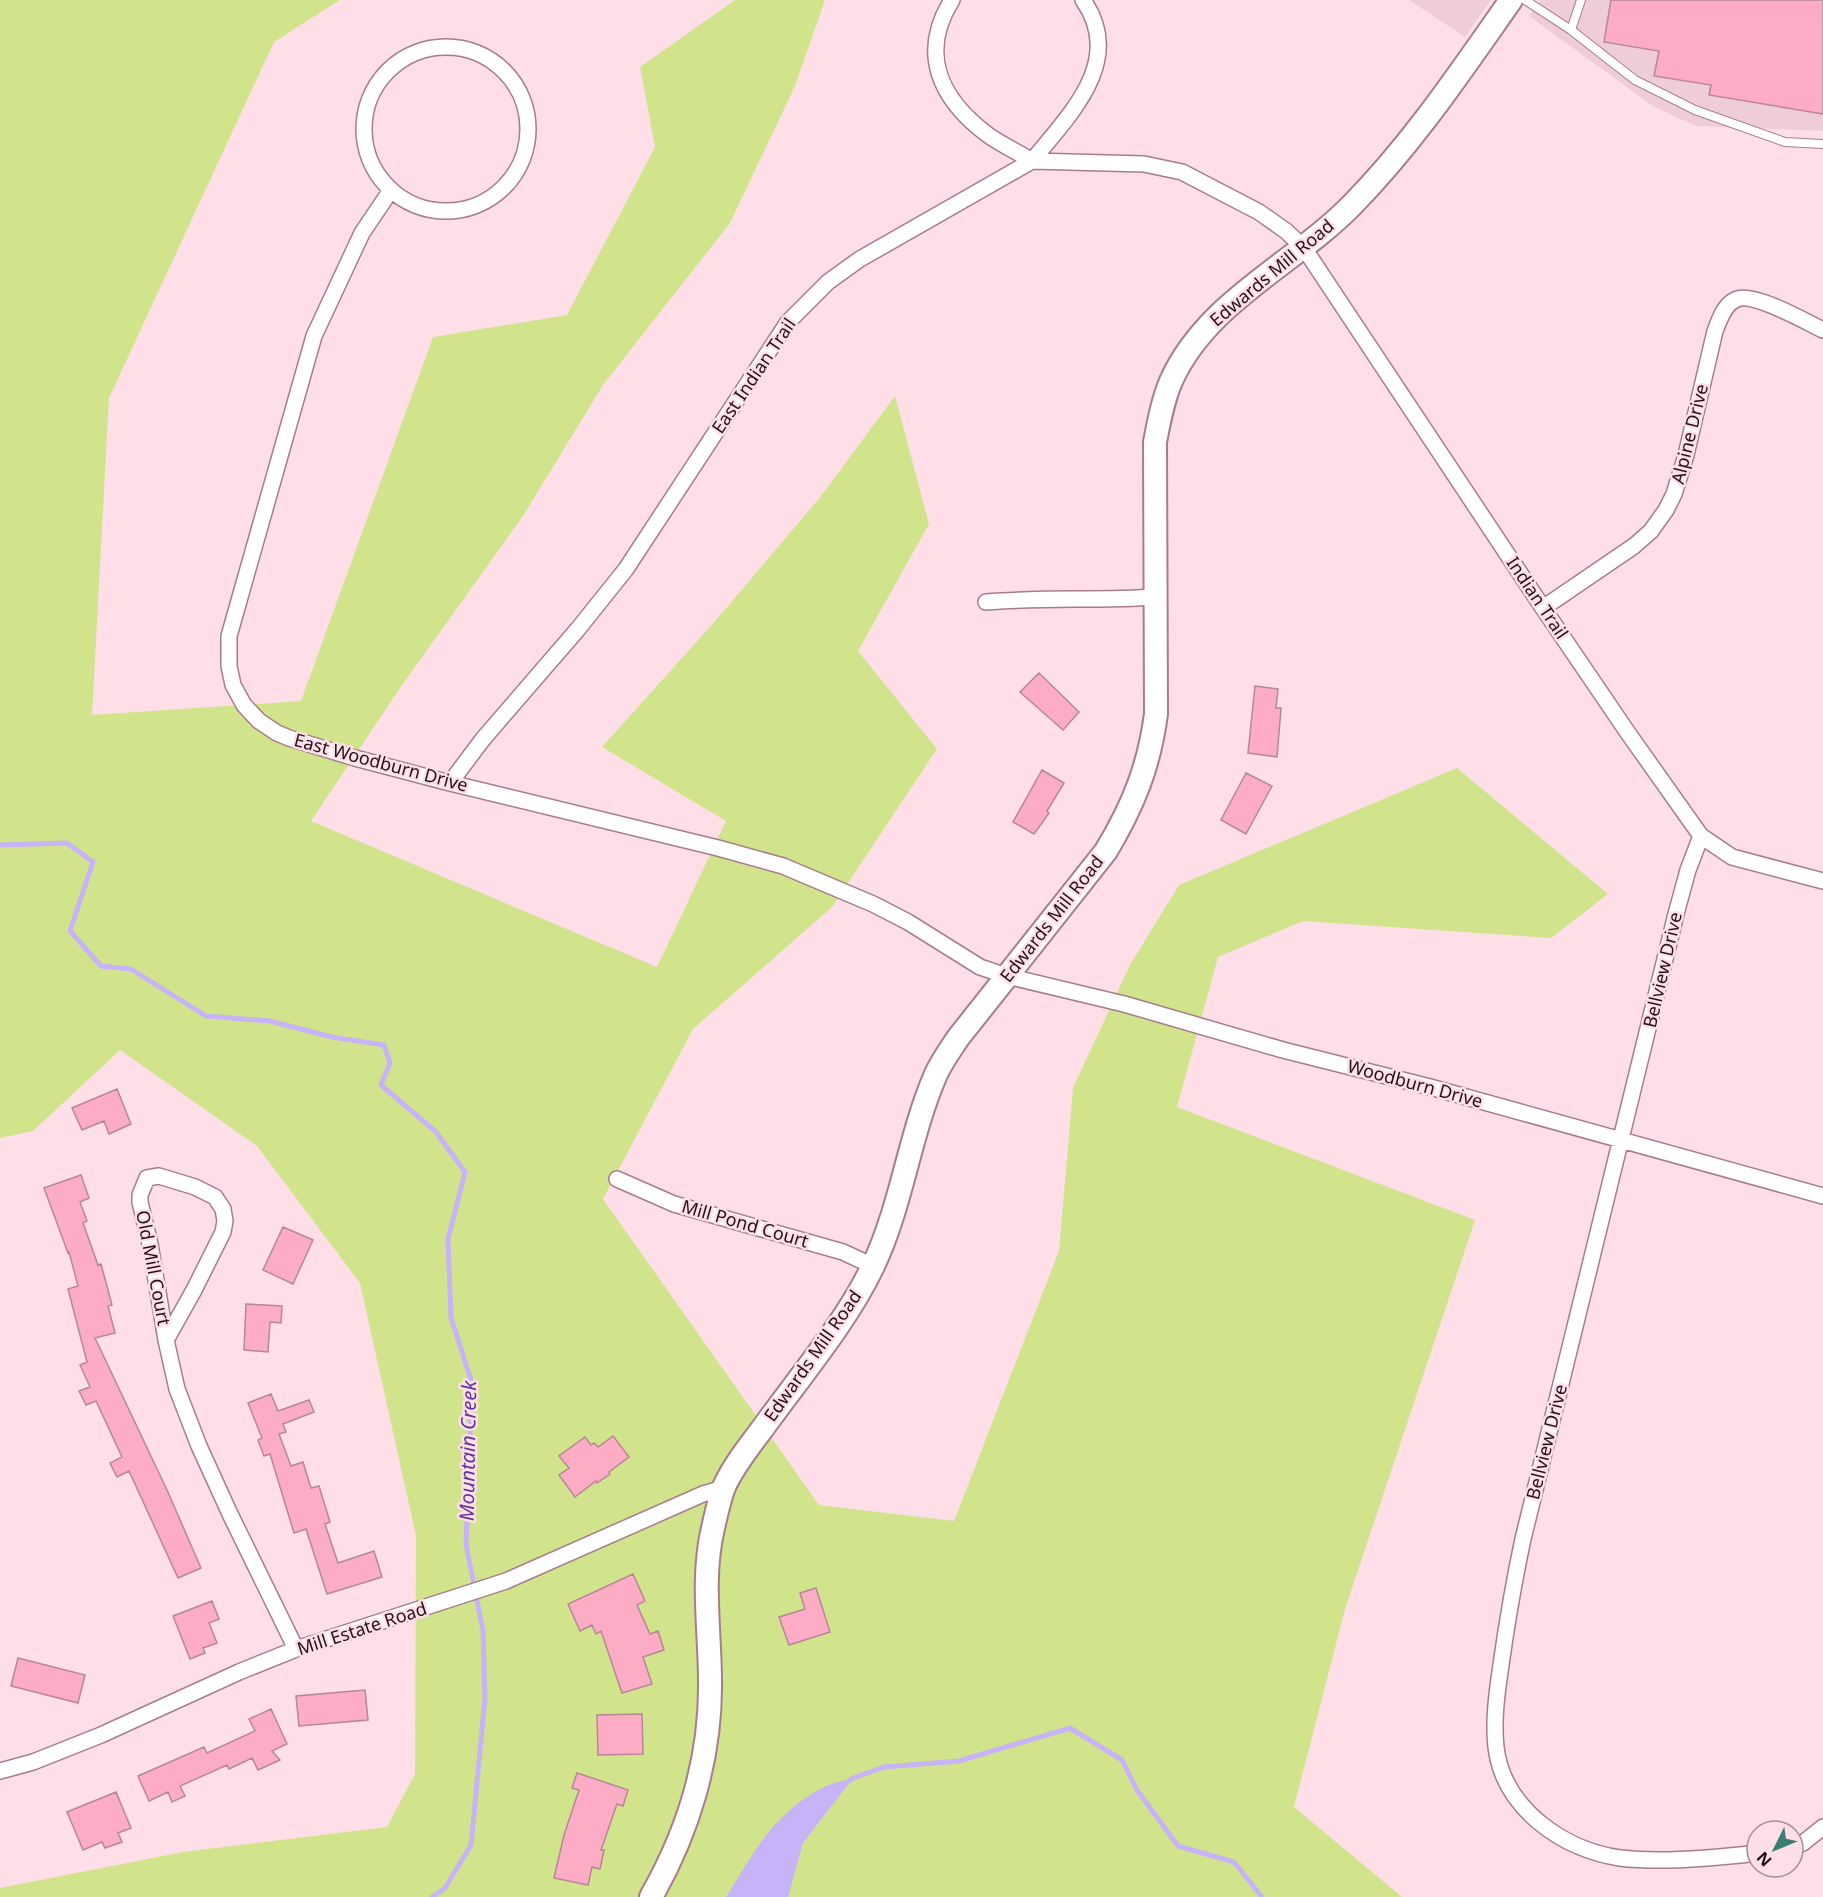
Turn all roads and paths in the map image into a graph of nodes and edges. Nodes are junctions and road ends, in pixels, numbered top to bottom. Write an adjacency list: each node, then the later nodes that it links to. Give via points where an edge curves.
1 (951, 0): 8 (street, via 936,36 935,60 940,81 955,104 988,135)
2 (1083, 0): 8 (street, via 1095,22 1097,64 1081,101)
3 (1510, 0): 10 (street, Edwards Mill Road, via 1395,159)
4 (1525, 0): 6 (lane)
5 (1581, 0): 6 (lane)
6 (1571, 30): 7 (lane, via 1635,80 1695,111 1785,142)
7 (1823, 144)
8 (1032, 161): 10 (street, via 1144,164 1182,172 1259,212); 15 (street, East Indian Trail, via 860,259 801,307 773,343 626,568)
9 (391, 190): 9 (street, via 369,160 363,124 373,89 384,74 414,53 450,47 485,57 500,68 522,98 527,124 525,152 507,184 477,205 441,211 406,201); 15 (street, East Woodburn Drive, via 362,233 314,336 229,636 228,666 244,705 277,733)
10 (1304, 248): 12 (street, Edwards Mill Road, via 1214,319 1183,357 1171,381 1155,442); 14 (street, Indian Trail)
11 (1823, 330): 14 (street, Alpine Drive, via 1763,302 1740,297 1732,300 1715,331 1686,454 1666,510 1634,546)
12 (1155, 597): 13 (street); 18 (street, Edwards Mill Road, via 1156,714 1137,794 1106,851)
13 (986, 602)
14 (1543, 609): 16 (street, Indian Trail)
15 (450, 783): 18 (street, East Woodburn Drive, via 783,866 873,904 980,967)
16 (1701, 836): 17 (street, Indian Trail, via 1732,857); 19 (street, Bellview Drive, via 1676,914)
17 (1823, 881)
18 (1007, 976): 19 (street, Woodburn Drive); 22 (street, Edwards Mill Road, via 958,1038 936,1075 897,1206)
19 (1620, 1140): 21 (street, Woodburn Drive); 29 (street, Bellview Drive, via 1523,1539 1499,1680 1496,1748 1517,1800 1554,1833 1579,1846 1620,1858 1655,1860)
20 (617, 1179): 22 (street, Mill Pond Court, via 674,1204 843,1252)
21 (1823, 1196)
22 (873, 1266): 24 (street, Edwards Mill Road, via 836,1328 748,1447)
23 (166, 1340): 23 (street, Old Mill Court, via 140,1202 147,1178 159,1176 215,1197 225,1221 223,1232); 25 (street, Old Mill Court, via 177,1389 199,1446)
24 (724, 1488): 25 (street, Mill Estate Road, via 506,1581); 30 (street, Edwards Mill Road, via 712,1529 708,1564 710,1684 702,1768 677,1845)
25 (296, 1649): 26 (street, Mill Estate Road, via 101,1735)
26 (0, 1771)
27 (1823, 1827): 28 (street)
28 (1805, 1841)
29 (1745, 1854)
30 (651, 1897)

